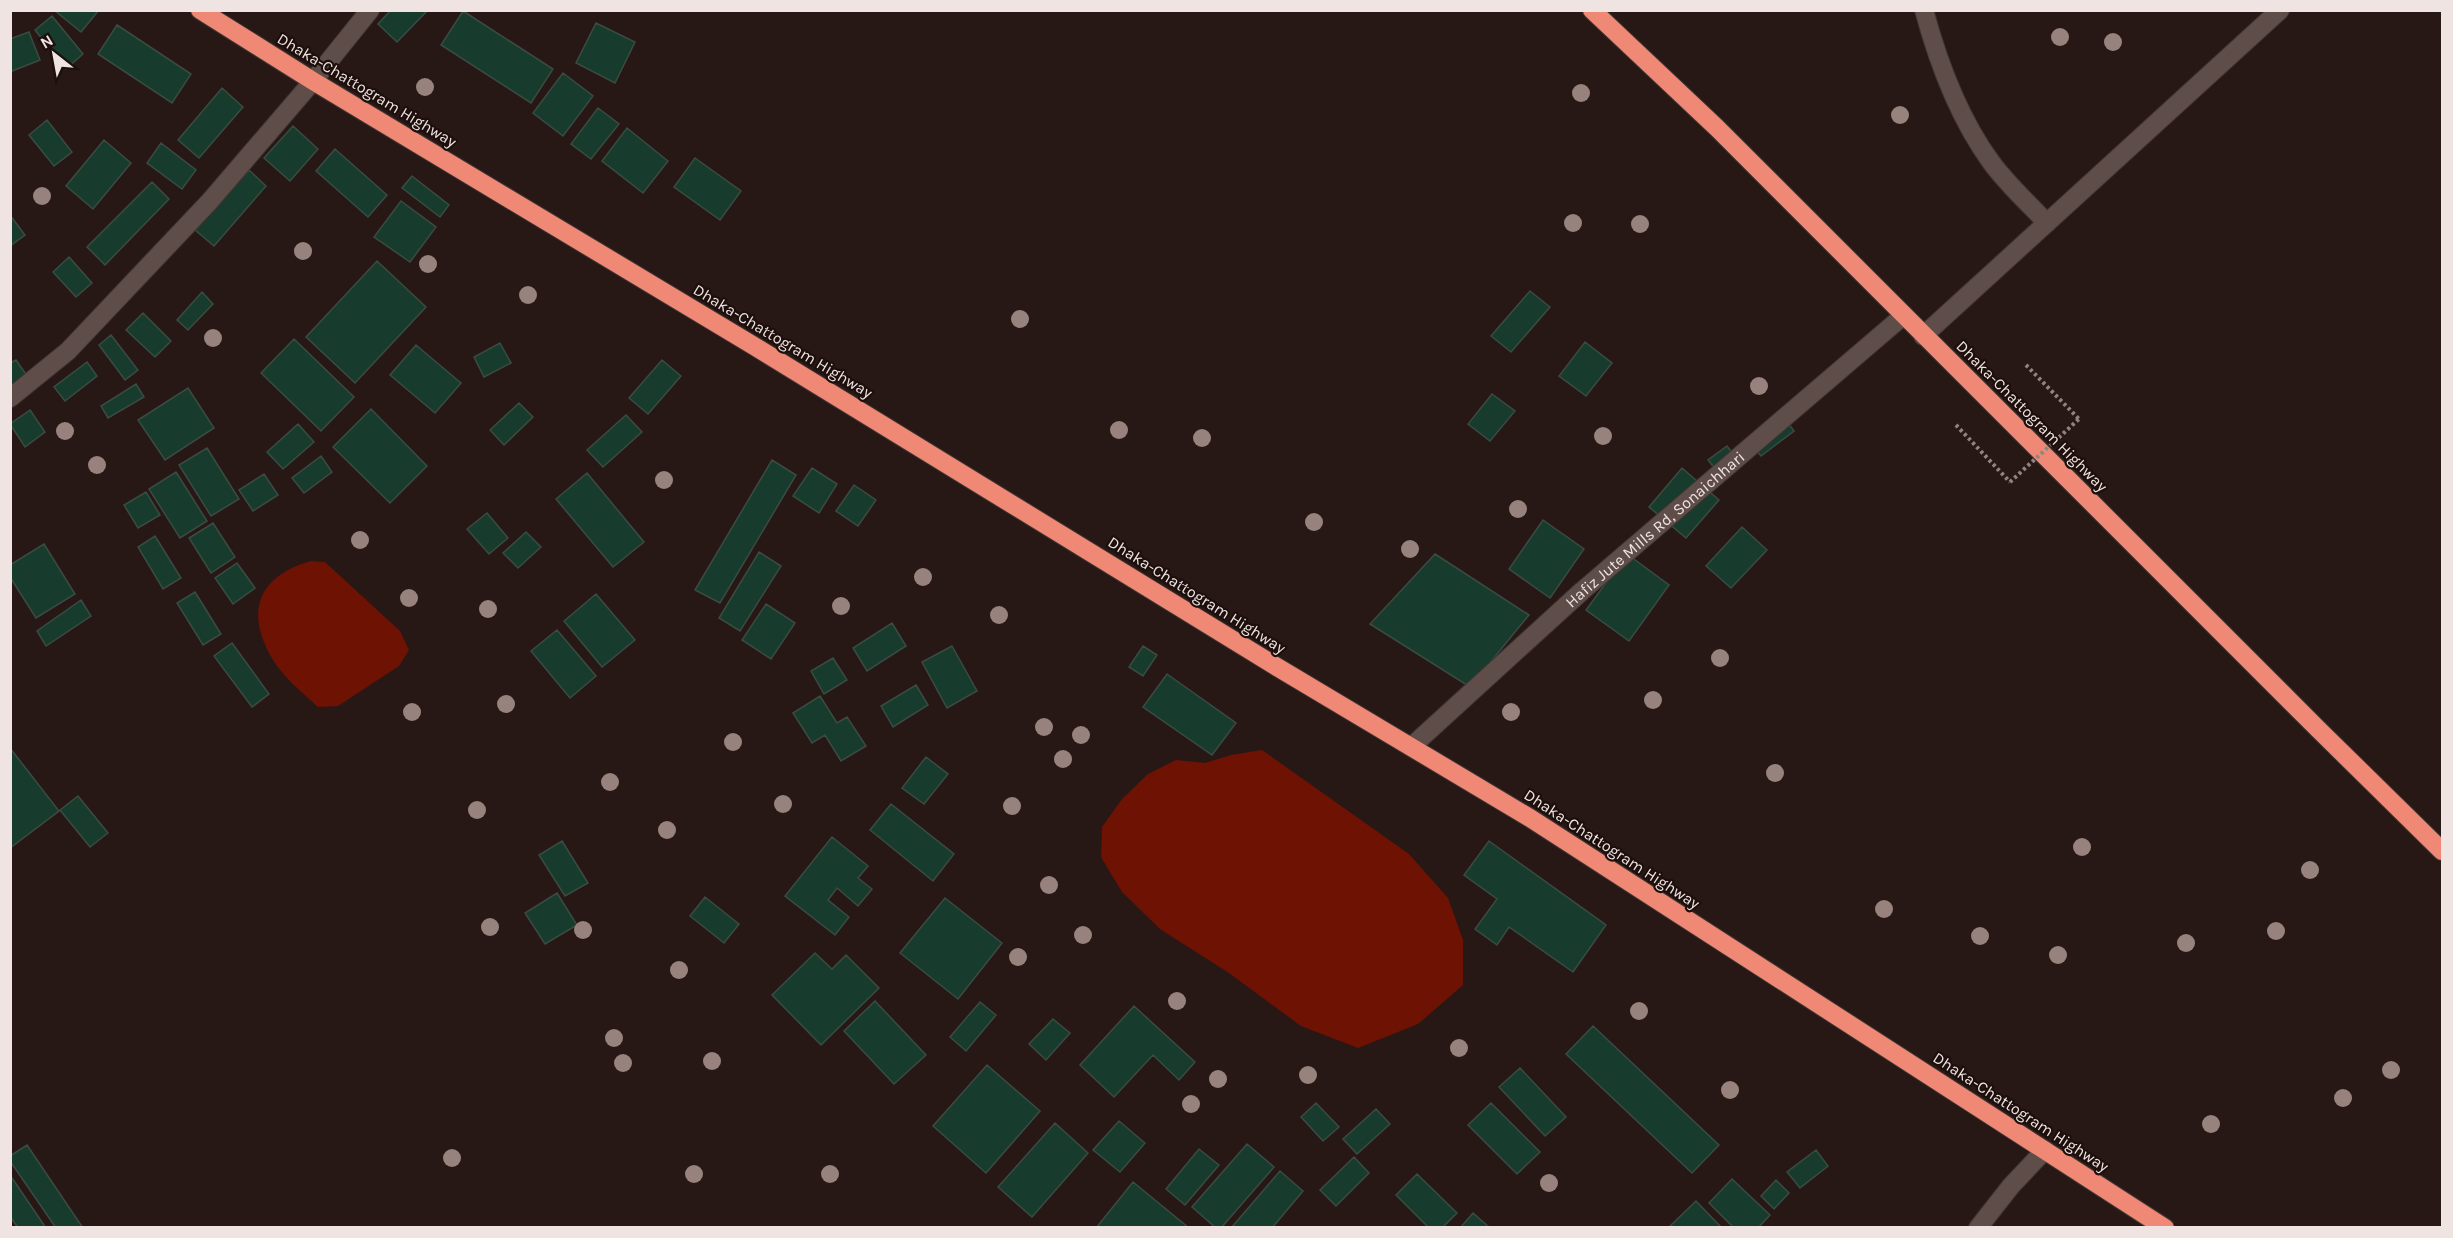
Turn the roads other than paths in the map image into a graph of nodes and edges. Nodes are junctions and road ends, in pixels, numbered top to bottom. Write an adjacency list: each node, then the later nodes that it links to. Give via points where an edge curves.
1 (200, 10): 6 (highway, Dhaka-Chattogram Highway)
2 (370, 10): 6 (street)
3 (1592, 10): 8 (highway, Dhaka-Chattogram Highway)
4 (1924, 10): 7 (street, via 1932,41 1963,115 1991,162)
5 (2280, 10): 7 (street)
6 (313, 81): 10 (street, via 210,201 68,351); 11 (highway, Dhaka-Chattogram Highway)
7 (2047, 223): 9 (street)
8 (1903, 316): 9 (highway, Dhaka-Chattogram Highway); 11 (street, Hafiz Jute Mills Rd, Sonaichhari, via 1582,591)
9 (1923, 336): 12 (highway, Dhaka-Chattogram Highway)
10 (10, 398)
11 (1411, 747): 13 (highway, Dhaka-Chattogram Highway, via 1530,818)
12 (2442, 851)
13 (2045, 1150): 14 (street); 15 (highway, Dhaka-Chattogram Highway)
14 (1978, 1227)
15 (2165, 1227)

